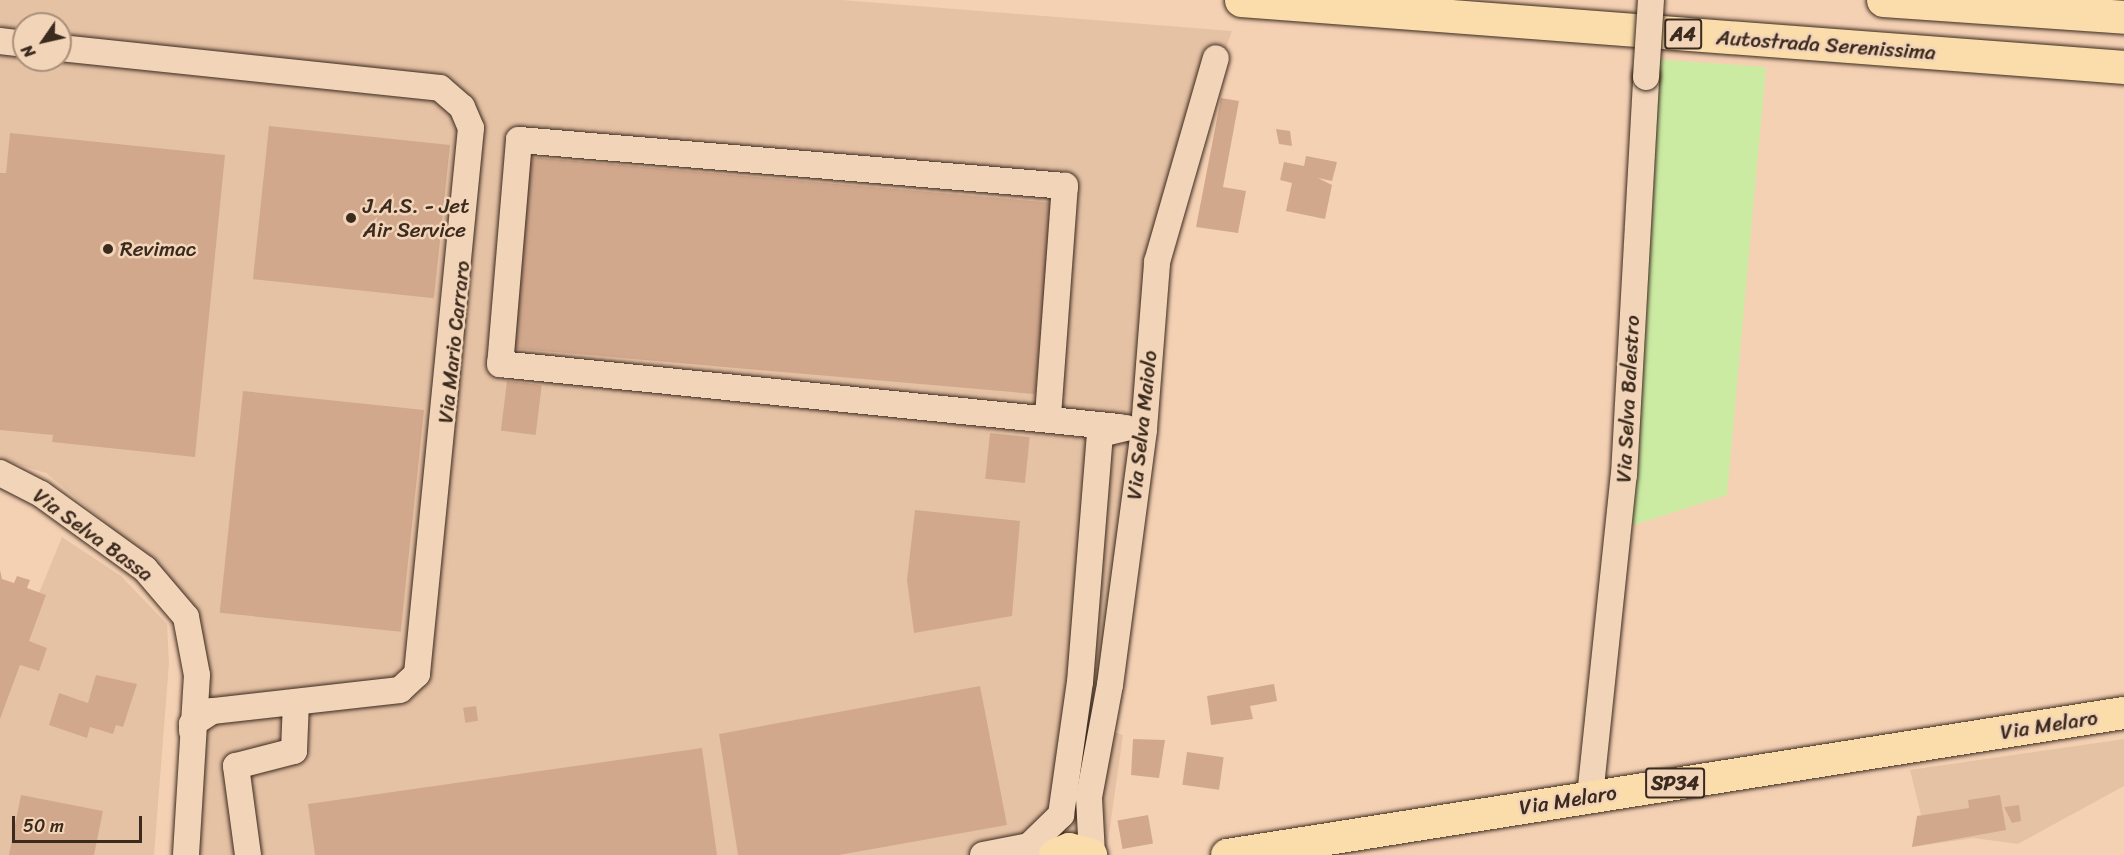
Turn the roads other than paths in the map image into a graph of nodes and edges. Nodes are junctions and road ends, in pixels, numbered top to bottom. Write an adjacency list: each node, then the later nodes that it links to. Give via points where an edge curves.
1 (1241, 0): 7 (highway, Autostrada Serenissima / A4)
2 (1651, 0): 17 (street, Via Selva Balestro, bridge, via 1624,475)
3 (1883, 0): 4 (highway)
4 (2124, 18)
5 (72, 49): 14 (street, Via Mario Carraro, via 440,88 462,107 471,128 471,165 417,674 400,690)
6 (1216, 58): 10 (street, Via Selva Maiolo, via 1156,262)
7 (2124, 67)
8 (1048, 416): 8 (street, via 500,364 519,140 1065,186); 9 (street)
9 (1119, 428): 10 (street); 12 (street, via 1100,434)
10 (1144, 429): 13 (street, Via Selva Maiolo)
11 (0, 473): 16 (street, Via Selva Bassa, via 41,494 145,569 171,595 186,617 195,649)
12 (1080, 682): 13 (street); 21 (street, via 1061,815 1029,846)
13 (1110, 685): 18 (street, Via Selva Maiolo)
14 (296, 702): 16 (street, Via Mario Carraro, via 212,711 192,724); 20 (street, via 294,751 236,766)
15 (2124, 713): 17 (main road, Via Melaro / SP34)
16 (192, 731): 19 (street, Via Selva Bassa)
17 (1590, 796): 22 (main road, Via Melaro / SP34)
18 (1075, 854)
19 (186, 855)
20 (248, 855)
21 (983, 855)
22 (1227, 855)

